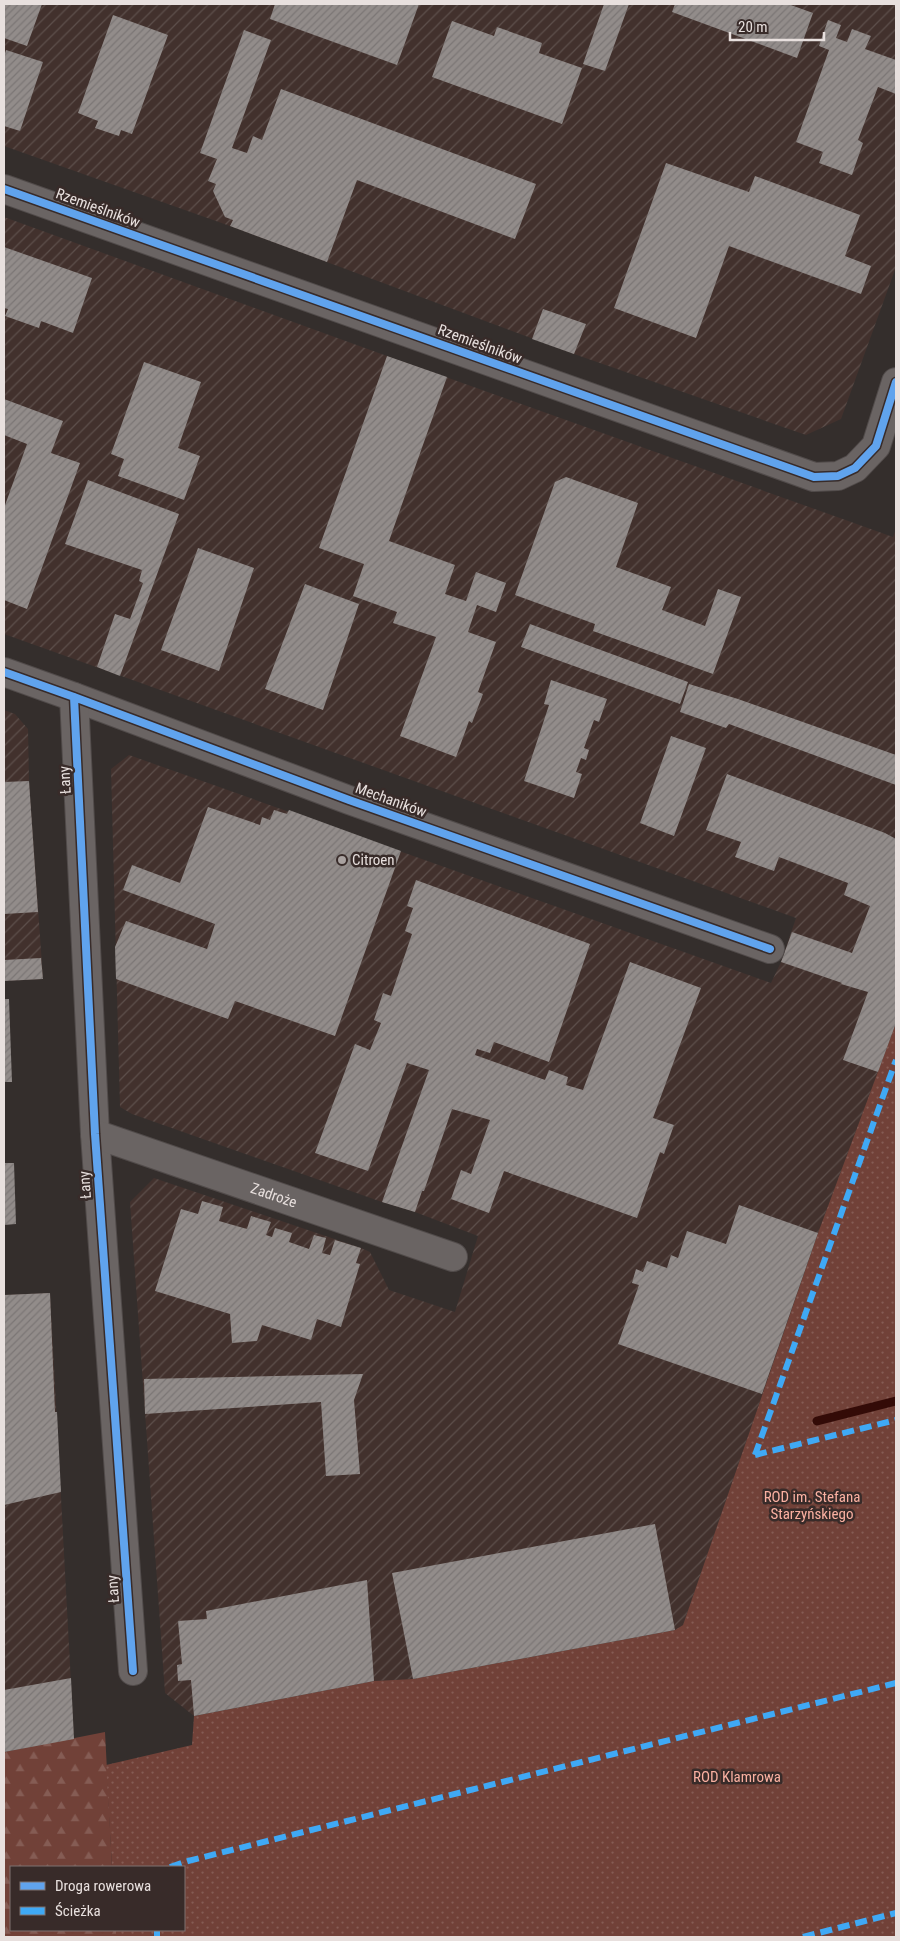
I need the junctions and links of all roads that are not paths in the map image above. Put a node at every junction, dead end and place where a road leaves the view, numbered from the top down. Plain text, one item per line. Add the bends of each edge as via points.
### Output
1 (4, 189) edge
2 (896, 382) edge
3 (4, 672) edge
4 (74, 697) junction
5 (770, 949) dead end
6 (95, 1134) junction
7 (453, 1257) dead end
8 (133, 1671) dead end

1 - 2 street, Rzemieślników via 814,477 838,476 855,468 876,446
3 - 4 street, Mechaników
4 - 5 street, Mechaników via 349,800
4 - 6 street, Łany
6 - 7 street, Zadroże
6 - 8 street, Łany

